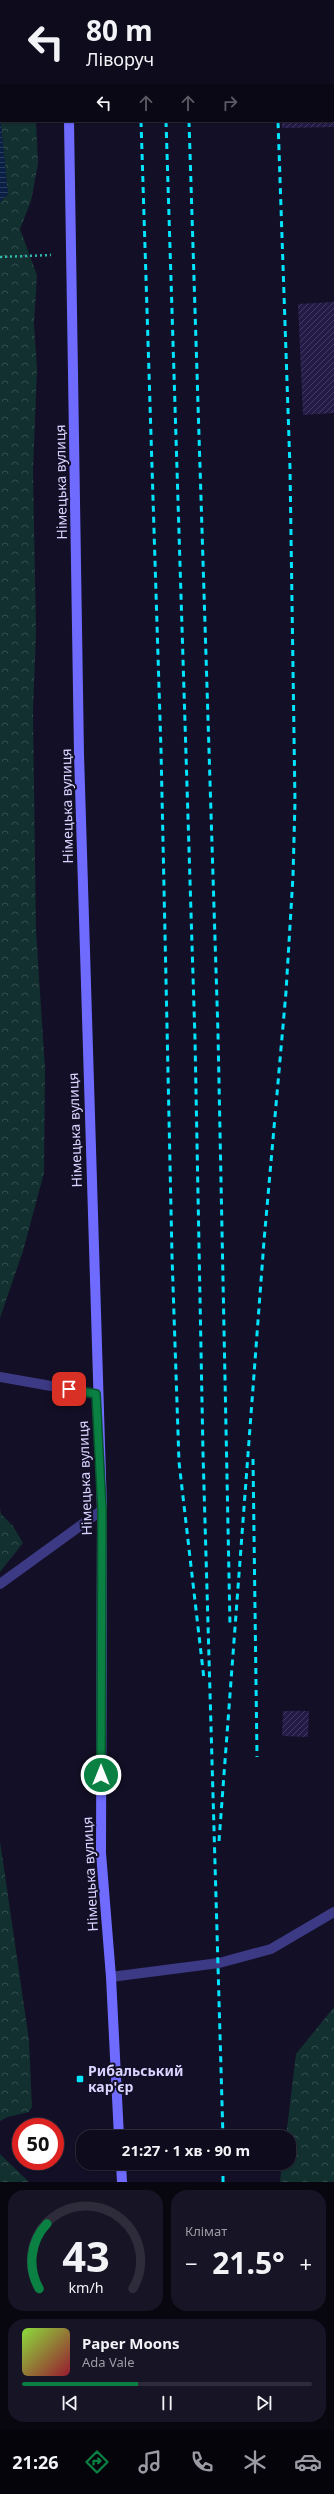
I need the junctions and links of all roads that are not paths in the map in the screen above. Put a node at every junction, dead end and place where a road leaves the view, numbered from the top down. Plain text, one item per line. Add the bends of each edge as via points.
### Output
1 (69, 122) edge
2 (0, 1377) edge
3 (96, 1394) junction
4 (102, 1510) junction
5 (0, 1584) edge
6 (334, 1912) edge
7 (111, 1976) junction
8 (119, 2130) edge
9 (121, 2170) edge
10 (122, 2182) edge

1 - 3 main road, Німецька вулиця via 79,754
2 - 3 street
3 - 4 main road, Німецька вулиця
4 - 5 street
4 - 7 main road, Німецька вулиця via 101,1853
6 - 7 street via 271,1949 219,1963
7 - 8 main road, Німецька вулиця
9 - 10 main road

